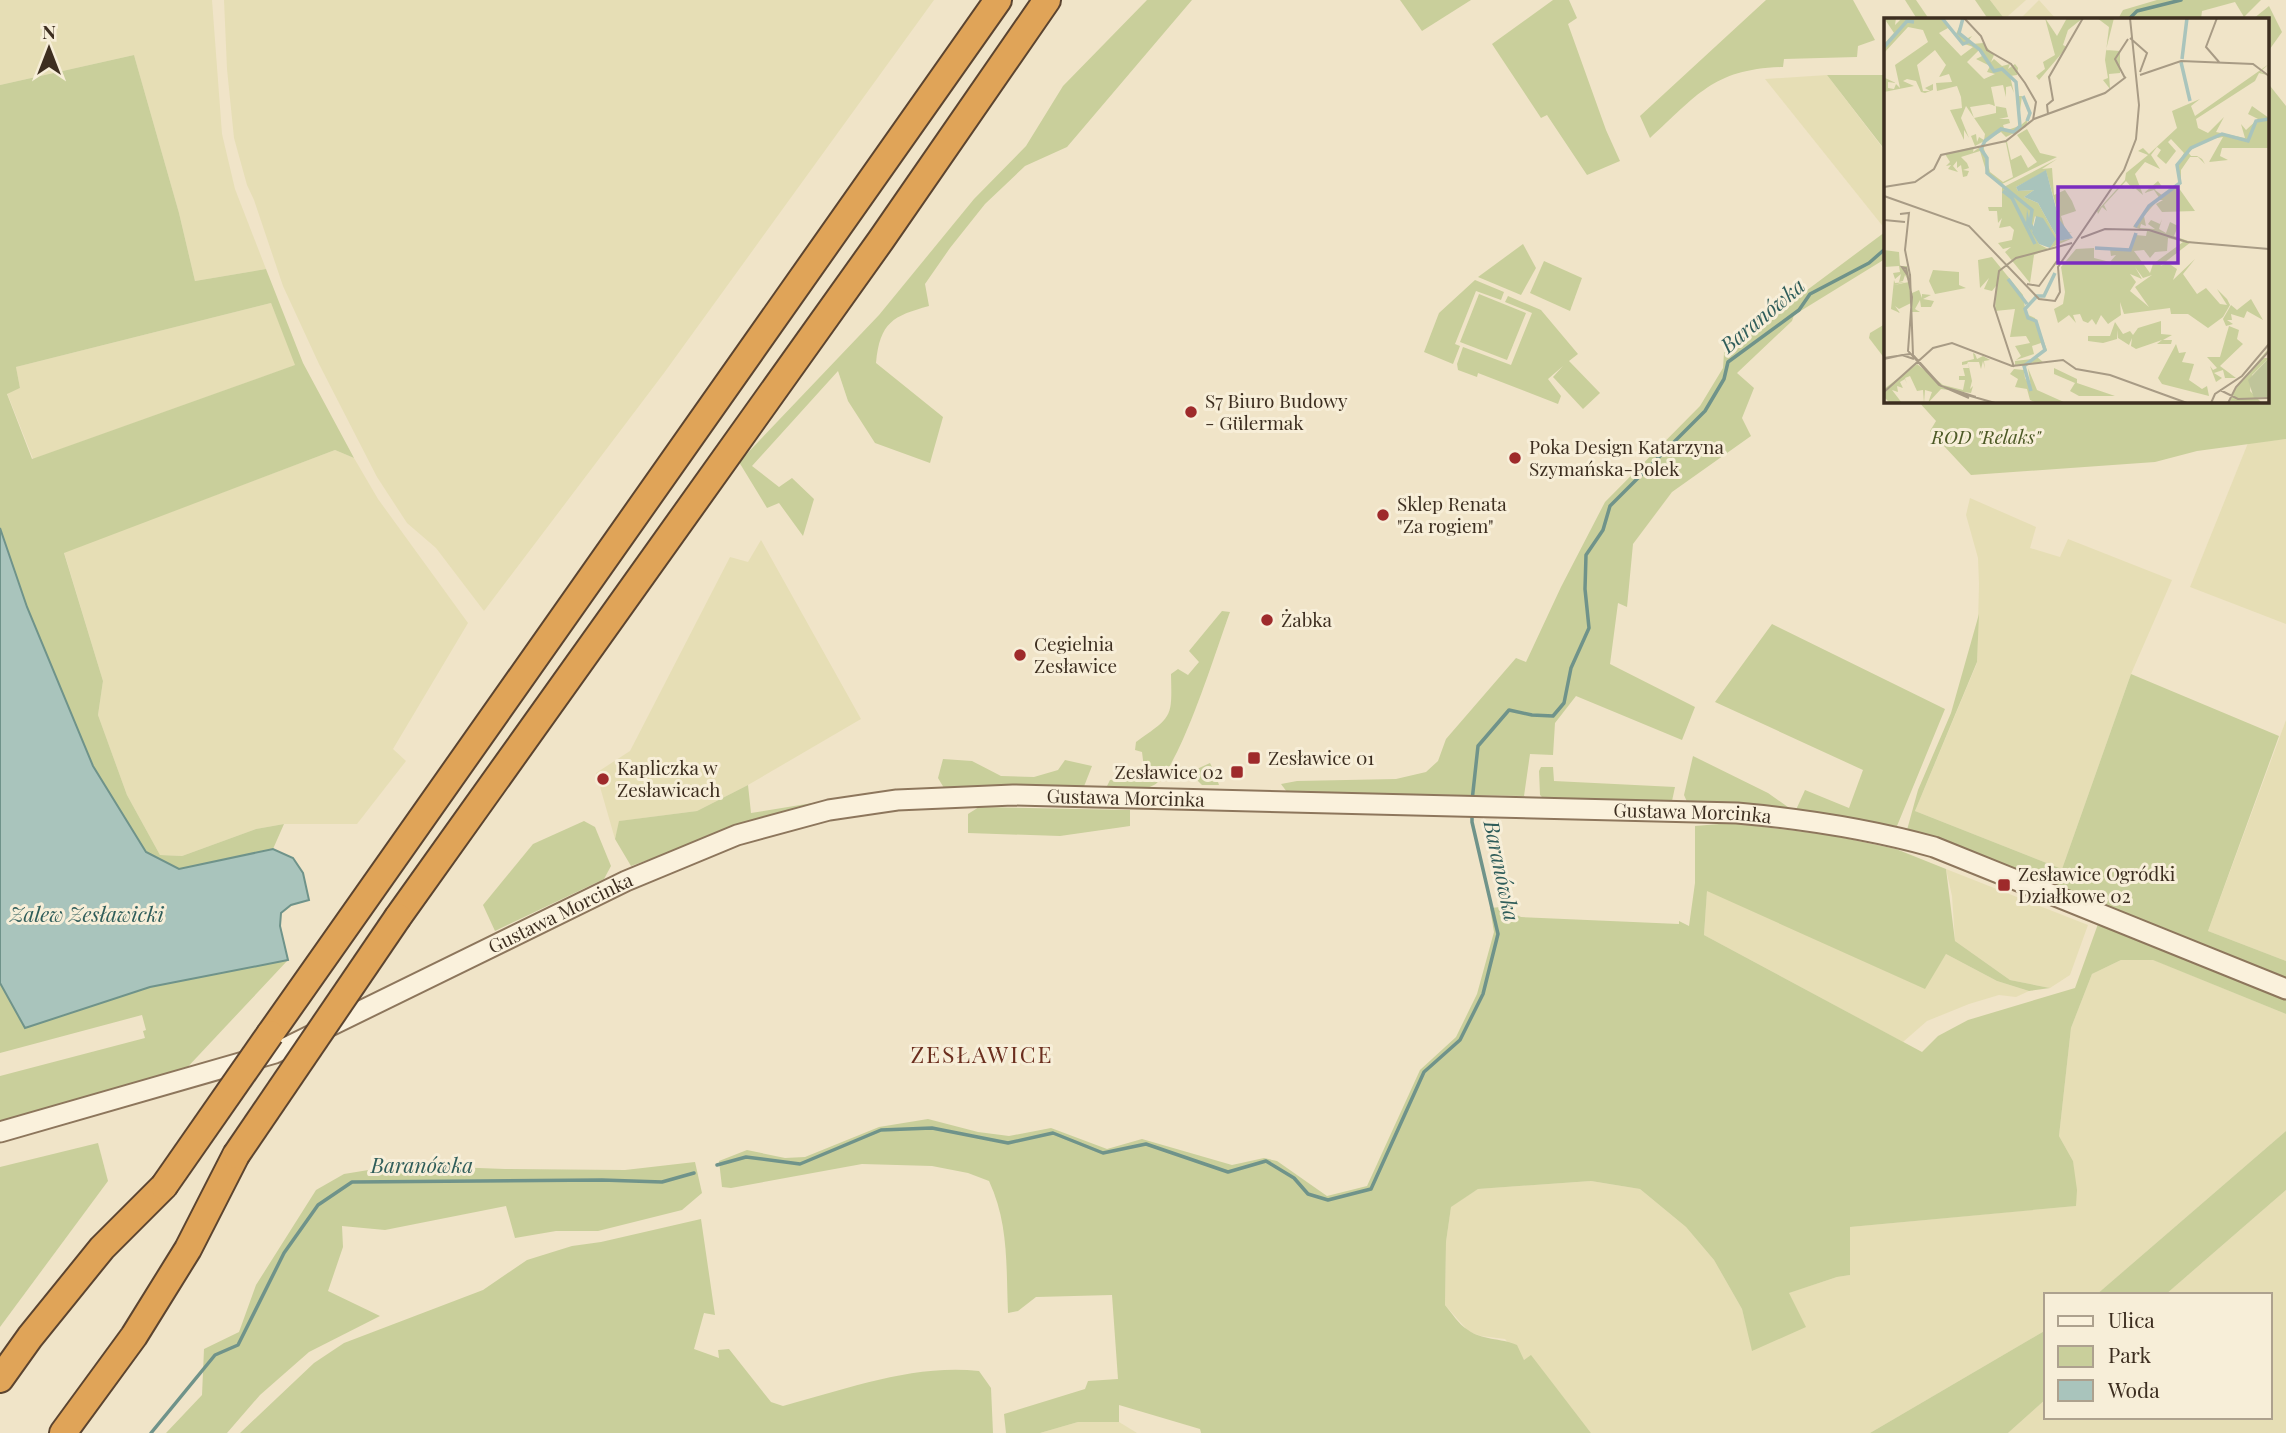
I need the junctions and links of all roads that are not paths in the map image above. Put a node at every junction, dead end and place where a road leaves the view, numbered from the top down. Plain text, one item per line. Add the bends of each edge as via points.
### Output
1 (998, 0) edge
2 (1047, 0) edge
3 (2286, 989) edge
4 (0, 1132) edge
5 (0, 1379) edge
6 (63, 1433) edge

1 - 5 highway, bridge via 164,1185 103,1248
2 - 6 highway, bridge via 398,916 236,1155 188,1249 134,1336
3 - 4 street, Gustawa Morcinka via 1934,847 1798,819 1737,813 1196,798 1013,795 897,800 829,810 737,835 626,881 275,1054

